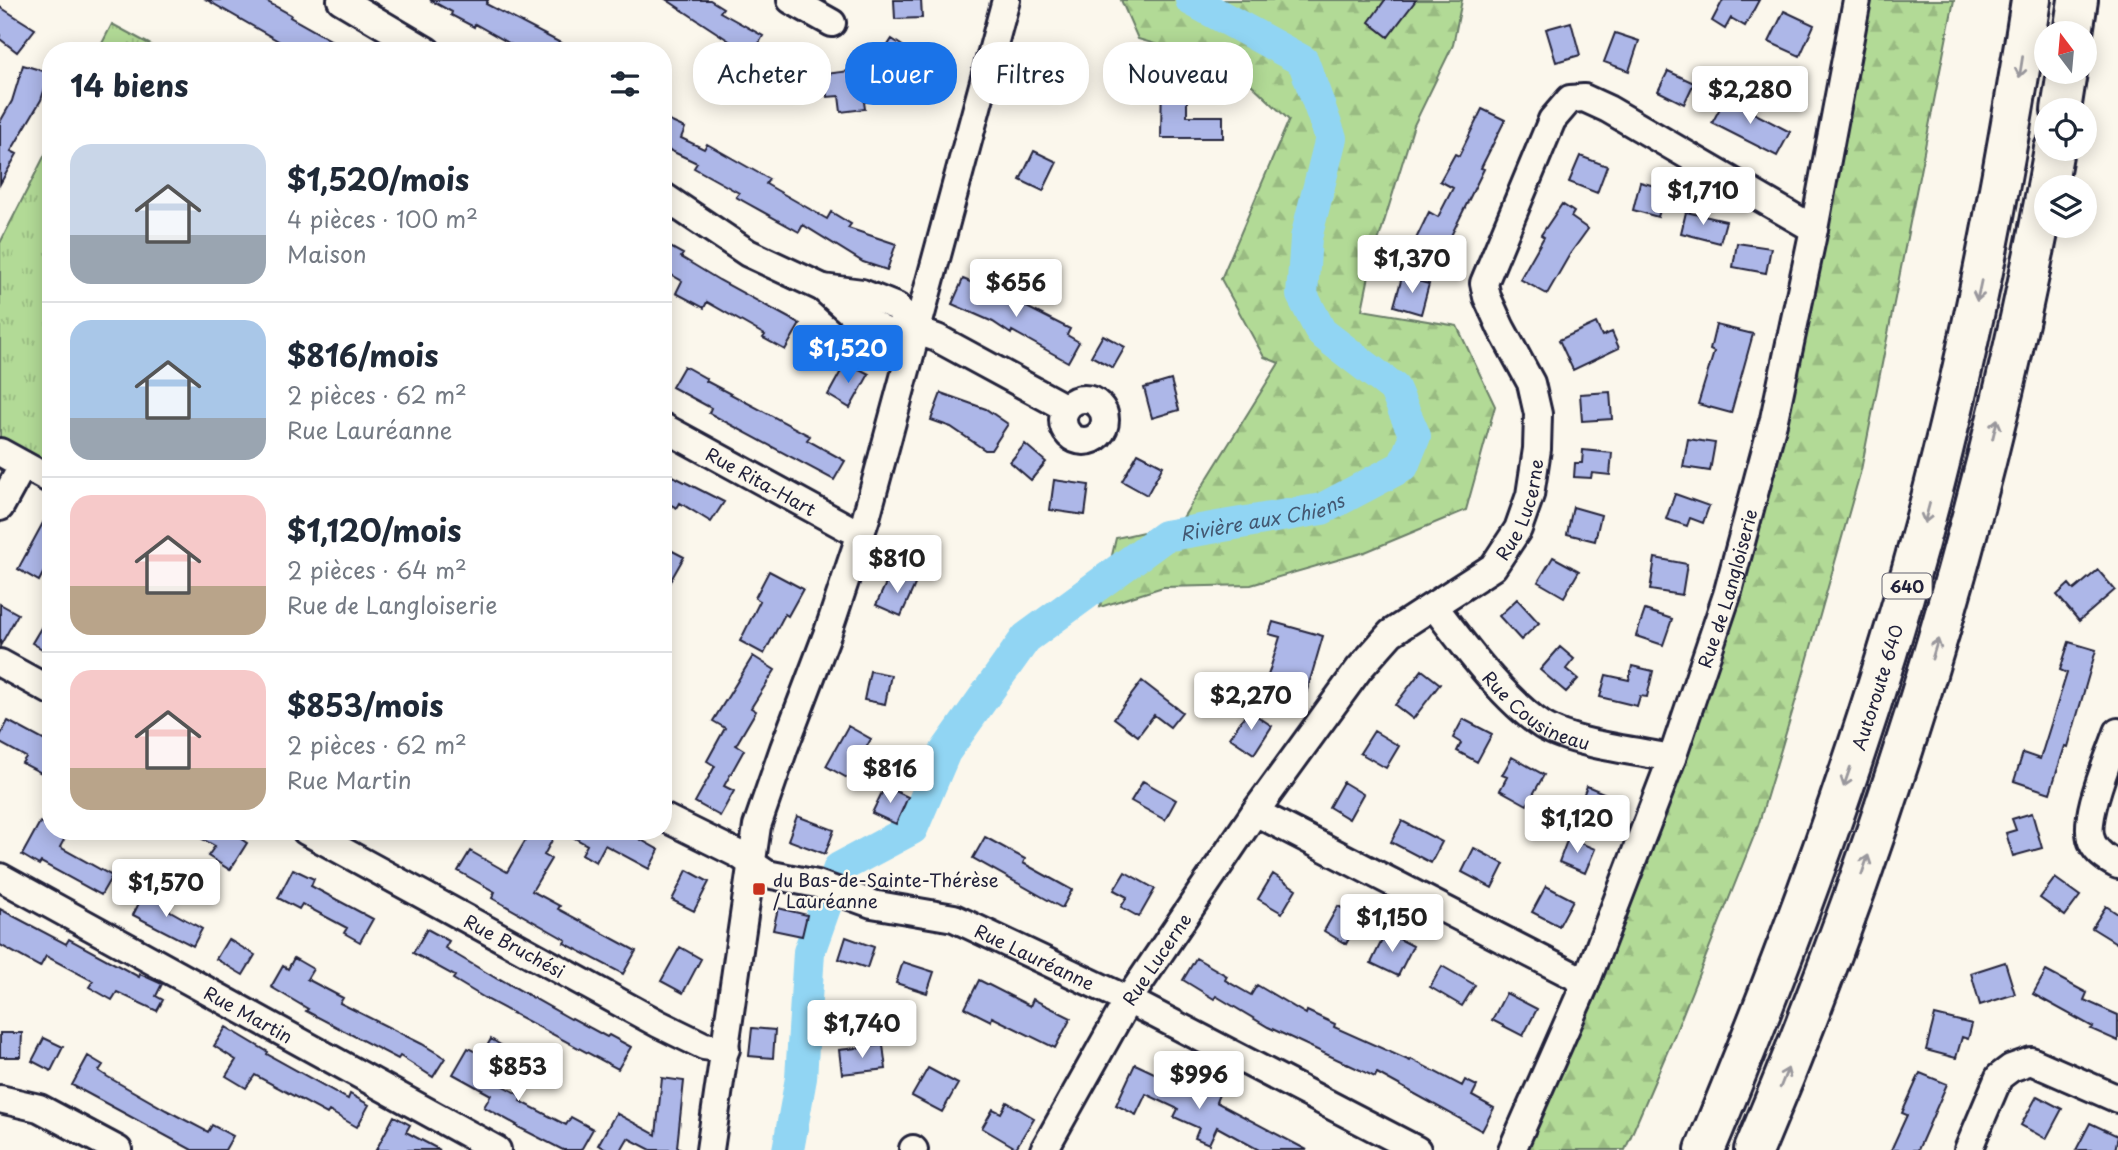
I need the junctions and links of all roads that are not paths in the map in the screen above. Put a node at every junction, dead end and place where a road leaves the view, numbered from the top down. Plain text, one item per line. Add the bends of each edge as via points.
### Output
1 (341, 0) edge
2 (791, 0) edge
3 (1006, 0) edge
4 (1857, 0) edge
5 (2031, 0) edge
6 (2078, 0) edge
7 (2075, 21) edge
8 (832, 23) dead end
9 (412, 42) edge
10 (672, 202) edge
11 (1814, 229) junction
12 (2036, 238) edge
13 (917, 331) junction
14 (1066, 408) dead end
15 (672, 432) edge
16 (11, 459) edge
17 (42, 475) edge
18 (0, 507) edge
19 (861, 533) junction
20 (1434, 606) junction
21 (0, 663) edge
22 (42, 686) edge
23 (2118, 732) edge
24 (1672, 758) junction
25 (1255, 812) junction
26 (672, 821) edge
27 (322, 840) edge
28 (751, 863) junction
29 (2118, 865) edge
30 (0, 877) edge
31 (1587, 982) junction
32 (1128, 1000) junction
33 (726, 1049) junction
34 (2118, 1098) edge
35 (0, 1100) edge
36 (118, 1150) edge
37 (497, 1150) edge
38 (710, 1150) edge
39 (1044, 1150) edge
40 (1417, 1150) edge
41 (1512, 1150) edge
42 (1704, 1150) edge
43 (1754, 1150) edge
44 (1968, 1150) edge

1 - 9 street
2 - 8 street
3 - 13 street
4 - 11 street, Rue de Langloiserie
5 -> 42 highway, Autoroute 640 / 640 via 1981,283 1915,558 1820,855
6 - 7 highway
10 - 13 street via 748,253 823,288 862,293 897,307
11 - 20 street, Rue Lucerne via 1608,109 1584,98 1570,99 1552,120 1484,284 1501,328 1531,383 1538,414 1530,495 1518,529 1493,567
11 - 24 street, Rue de Langloiserie via 1774,419 1731,581
43 -> 12 highway, 640 via 1861,877 1930,666 1987,460
13 - 14 street
13 - 19 street
15 - 19 street, Rue Rita-Hart
16 - 17 street
16 - 18 street
19 - 28 street via 762,809
20 - 24 street, Rue Cousineau via 1472,656 1543,725 1579,739
20 - 25 street, Rue Lucerne via 1391,633 1359,669
21 - 22 street
23 - 29 street via 2089,821 2091,842 2104,858
24 - 31 street, Rue de Langloiserie
25 - 31 street
25 - 32 street, Rue Lucerne
26 - 28 street, Rue Lauréanne
27 - 33 street, Rue Bruchési via 659,1024 704,1046
28 - 32 street, Rue Lauréanne via 767,874 817,884 872,904 954,918
28 - 33 street
30 - 37 street, Rue Martin
31 - 41 street, Rue de Langloiserie
32 - 39 street, Rue Lucerne
32 - 40 street, Rue Lauréanne
33 - 38 street
34 - 44 street via 2031,1061 1999,1077
35 - 36 street via 38,1108

